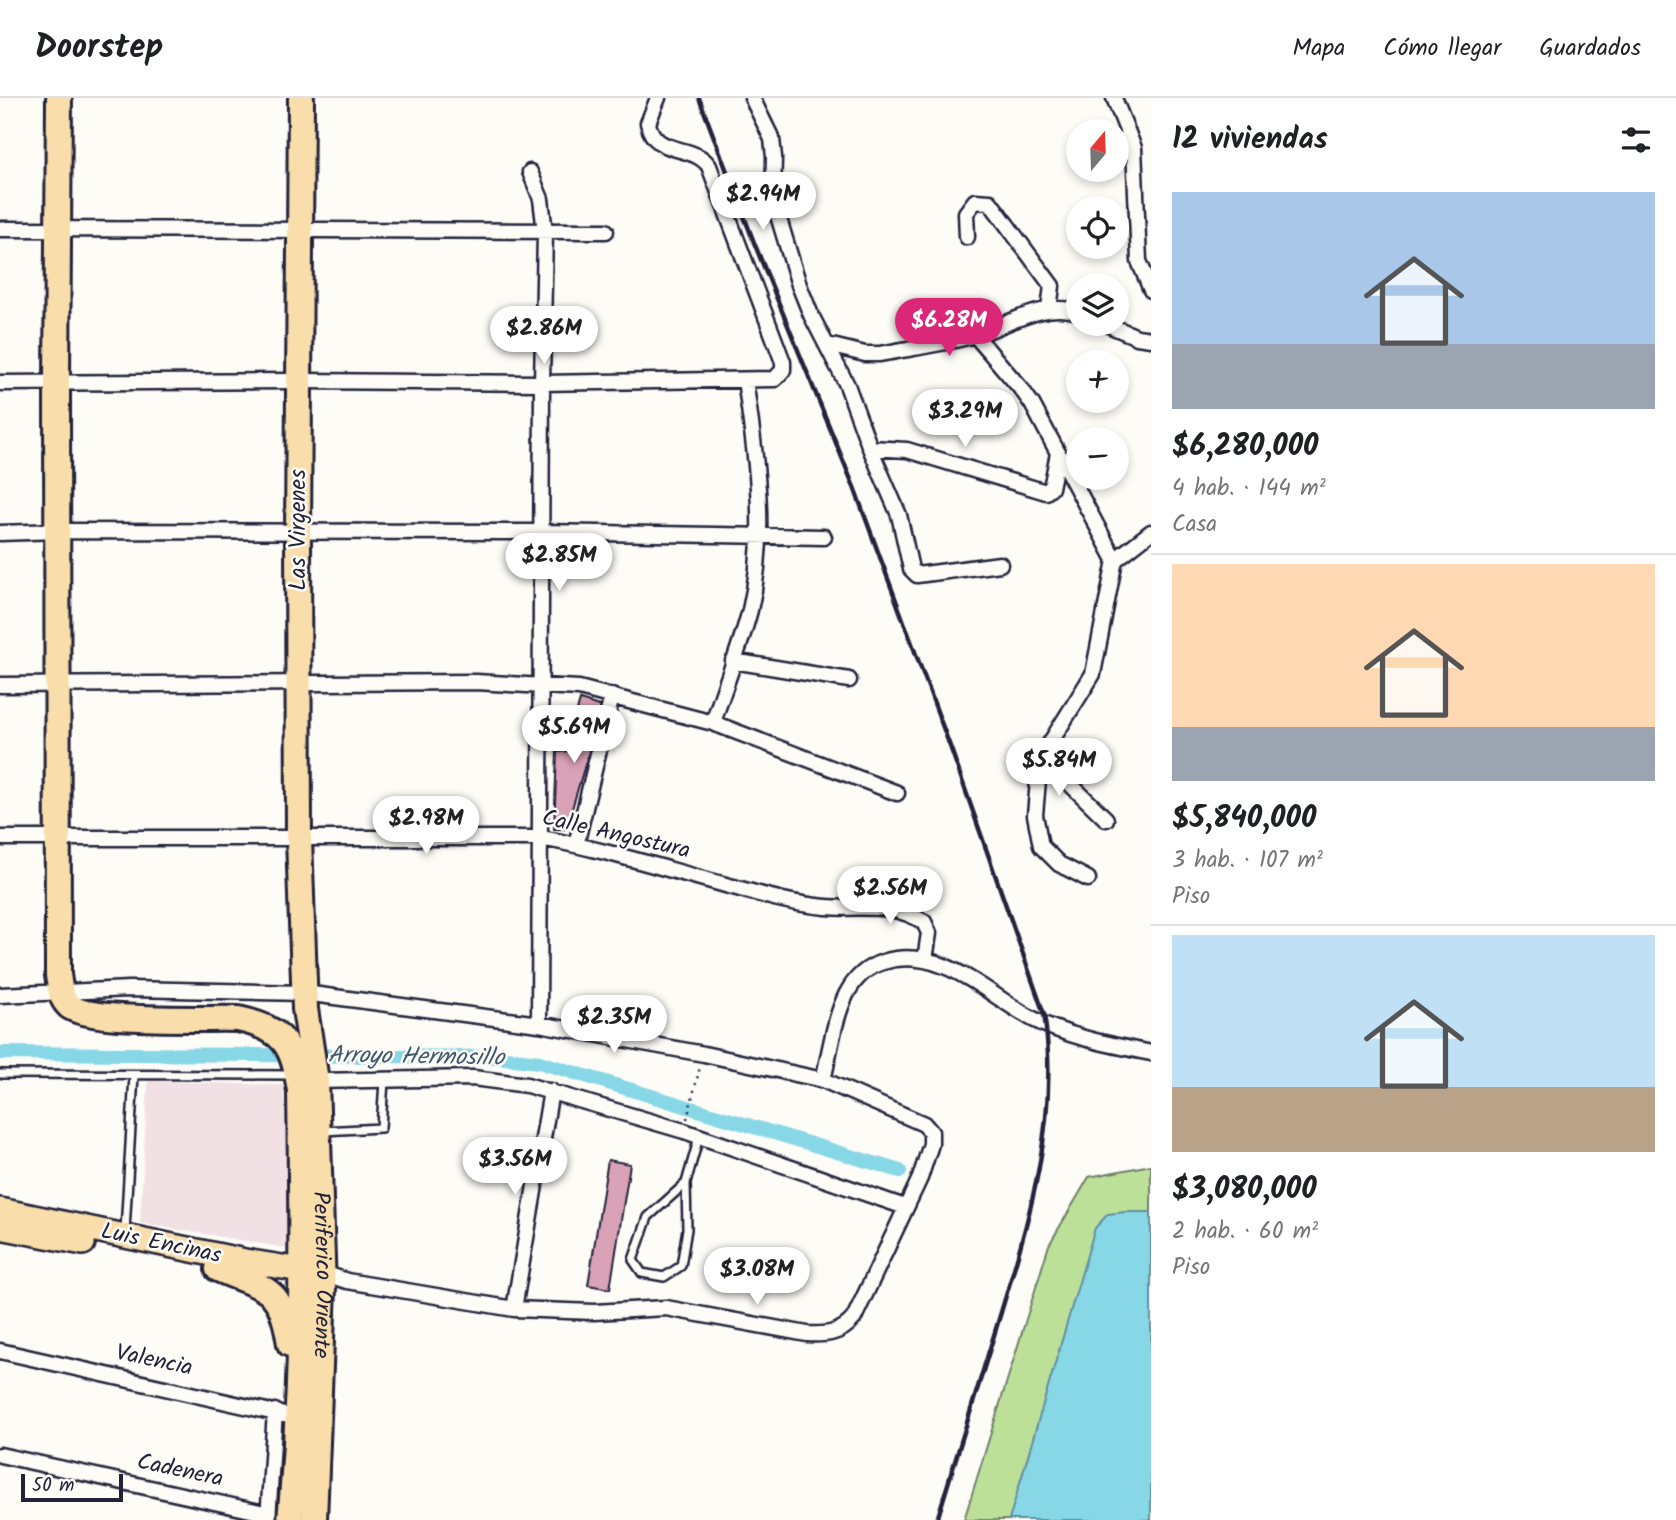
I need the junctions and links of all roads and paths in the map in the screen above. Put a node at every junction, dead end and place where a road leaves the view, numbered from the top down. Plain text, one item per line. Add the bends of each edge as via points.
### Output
1 (59, 98) edge
2 (301, 98) edge
3 (658, 98) edge
4 (752, 98) edge
5 (1114, 98) edge
6 (530, 172) dead end
7 (0, 229) edge
8 (59, 229) junction
9 (606, 231) dead end
10 (299, 232) junction
11 (545, 232) junction
12 (967, 237) dead end
13 (1151, 290) edge
14 (1049, 309) junction
15 (1066, 309) edge
16 (1129, 333) edge
17 (975, 335) junction
18 (1151, 340) edge
19 (828, 345) junction
20 (745, 380) junction
21 (299, 381) junction
22 (57, 382) junction
23 (0, 383) edge
24 (542, 383) junction
25 (870, 448) junction
26 (1058, 453) junction
27 (58, 531) junction
28 (1151, 531) edge
29 (542, 532) junction
30 (0, 533) edge
31 (298, 533) junction
32 (759, 535) junction
33 (824, 537) dead end
34 (1115, 560) junction
35 (1000, 564) dead end
36 (733, 661) junction
37 (849, 680) dead end
38 (300, 683) junction
39 (540, 684) junction
40 (0, 685) edge
41 (57, 685) junction
42 (612, 696) junction
43 (713, 723) junction
44 (1047, 748) junction
45 (897, 793) dead end
46 (1106, 819) dead end
47 (0, 838) edge
48 (57, 838) junction
49 (299, 838) junction
50 (541, 838) junction
51 (576, 845) junction
52 (1088, 879) dead end
53 (925, 960) junction
54 (61, 993) junction
55 (304, 993) junction
56 (0, 995) edge
57 (539, 1024) junction
58 (1151, 1053) edge
59 (304, 1059) junction
60 (0, 1074) edge
61 (135, 1075) junction
62 (697, 1079) dead end
63 (384, 1080) junction
64 (823, 1080) junction
65 (551, 1091) junction
66 (684, 1130) dead end
67 (318, 1131) junction
68 (699, 1137) junction
69 (686, 1183) junction
70 (905, 1207) junction
71 (0, 1210) edge
72 (0, 1227) edge
73 (125, 1236) junction
74 (218, 1269) junction
75 (313, 1279) junction
76 (514, 1309) junction
77 (0, 1351) edge
78 (290, 1410) junction
79 (0, 1455) edge
80 (276, 1518) edge
81 (313, 1520) edge

1 - 8 highway
2 - 10 highway, Las Virgenes
3 - 20 street via 649,115 649,130 663,146 701,158 709,166 783,362 775,379
4 - 19 street via 772,139 771,187 778,221 803,295
5 - 13 street via 1133,148 1139,261
6 - 11 street via 541,199
7 - 8 street
8 - 10 street
8 - 22 highway
9 - 11 street
10 - 11 street
10 - 21 highway, Las Virgenes
11 - 24 street
12 - 14 street via 965,213 975,201 990,202 1052,286
14 - 15 street
14 - 17 street
16 - 18 street
17 - 19 street via 880,354
17 - 26 street via 1022,390
19 - 25 street
20 - 24 street
20 - 32 street via 758,474
21 - 22 street
21 - 24 street
21 - 31 highway, Las Virgenes
22 - 23 street
22 - 27 highway
24 - 29 street
25 - 26 street via 907,450 1046,492 1051,488
25 - 35 street via 899,515 911,569 917,575
26 - 34 street
27 - 30 street
27 - 31 street
27 - 41 highway
28 - 34 street
29 - 31 street
29 - 32 street
29 - 39 street
31 - 38 highway, Las Virgenes
32 - 33 street
32 - 36 street via 750,611
34 - 44 street via 1093,674
36 - 37 street
36 - 43 street
38 - 39 street
38 - 41 street
38 - 49 highway, Las Virgenes
39 - 42 street
39 - 50 street
40 - 41 street
41 - 48 highway
42 - 43 street
42 - 51 street
43 - 45 street
44 - 46 street via 1064,778
44 - 52 street via 1039,769 1035,815 1041,846 1059,864
47 - 48 street, Calle Angostura
48 - 49 street, Calle Angostura
48 - 54 highway
49 - 50 street, Calle Angostura
49 - 55 highway, Las Virgenes
50 - 51 street, Calle Angostura
50 - 57 street
51 - 53 street, Calle Angostura via 783,901 897,909 924,922 929,933
53 - 58 street via 966,977 1045,1025
53 - 64 street via 889,960 861,973 842,1004
54 - 55 street via 129,989
54 - 56 street
54 - 59 highway via 69,1006 92,1016 253,1022 269,1028
55 - 57 street
55 - 59 highway, Las Virgenes
57 - 64 street
59 - 61 lane
59 - 63 street
59 - 67 highway, Periferico Oriente
59 - 75 highway, Periferico Oriente
60 - 61 lane
61 - 73 lane
62 - 66 path
63 - 65 street via 473,1078
63 - 67 lane via 381,1128
64 - 70 street via 924,1124 931,1132 920,1178
65 - 68 street
65 - 76 street
67 - 75 highway, Periferico Oriente
68 - 69 lane
68 - 70 street
69 - 69 lane via 648,1217 633,1261 642,1273 664,1277 681,1266 687,1229
70 - 76 street via 854,1318 847,1327 827,1335 666,1308 594,1312
71 - 73 main road, Luis Encinas
72 - 74 main road
73 - 75 main road, Luis Encinas
74 - 75 main road
74 - 78 highway via 266,1290 284,1311
75 - 76 street
75 - 78 highway, Periferico Oriente
75 - 81 highway, Periferico Oriente
77 - 78 street, Valencia
78 - 80 highway, Periferico Oriente
79 - 80 street, Cadenera

